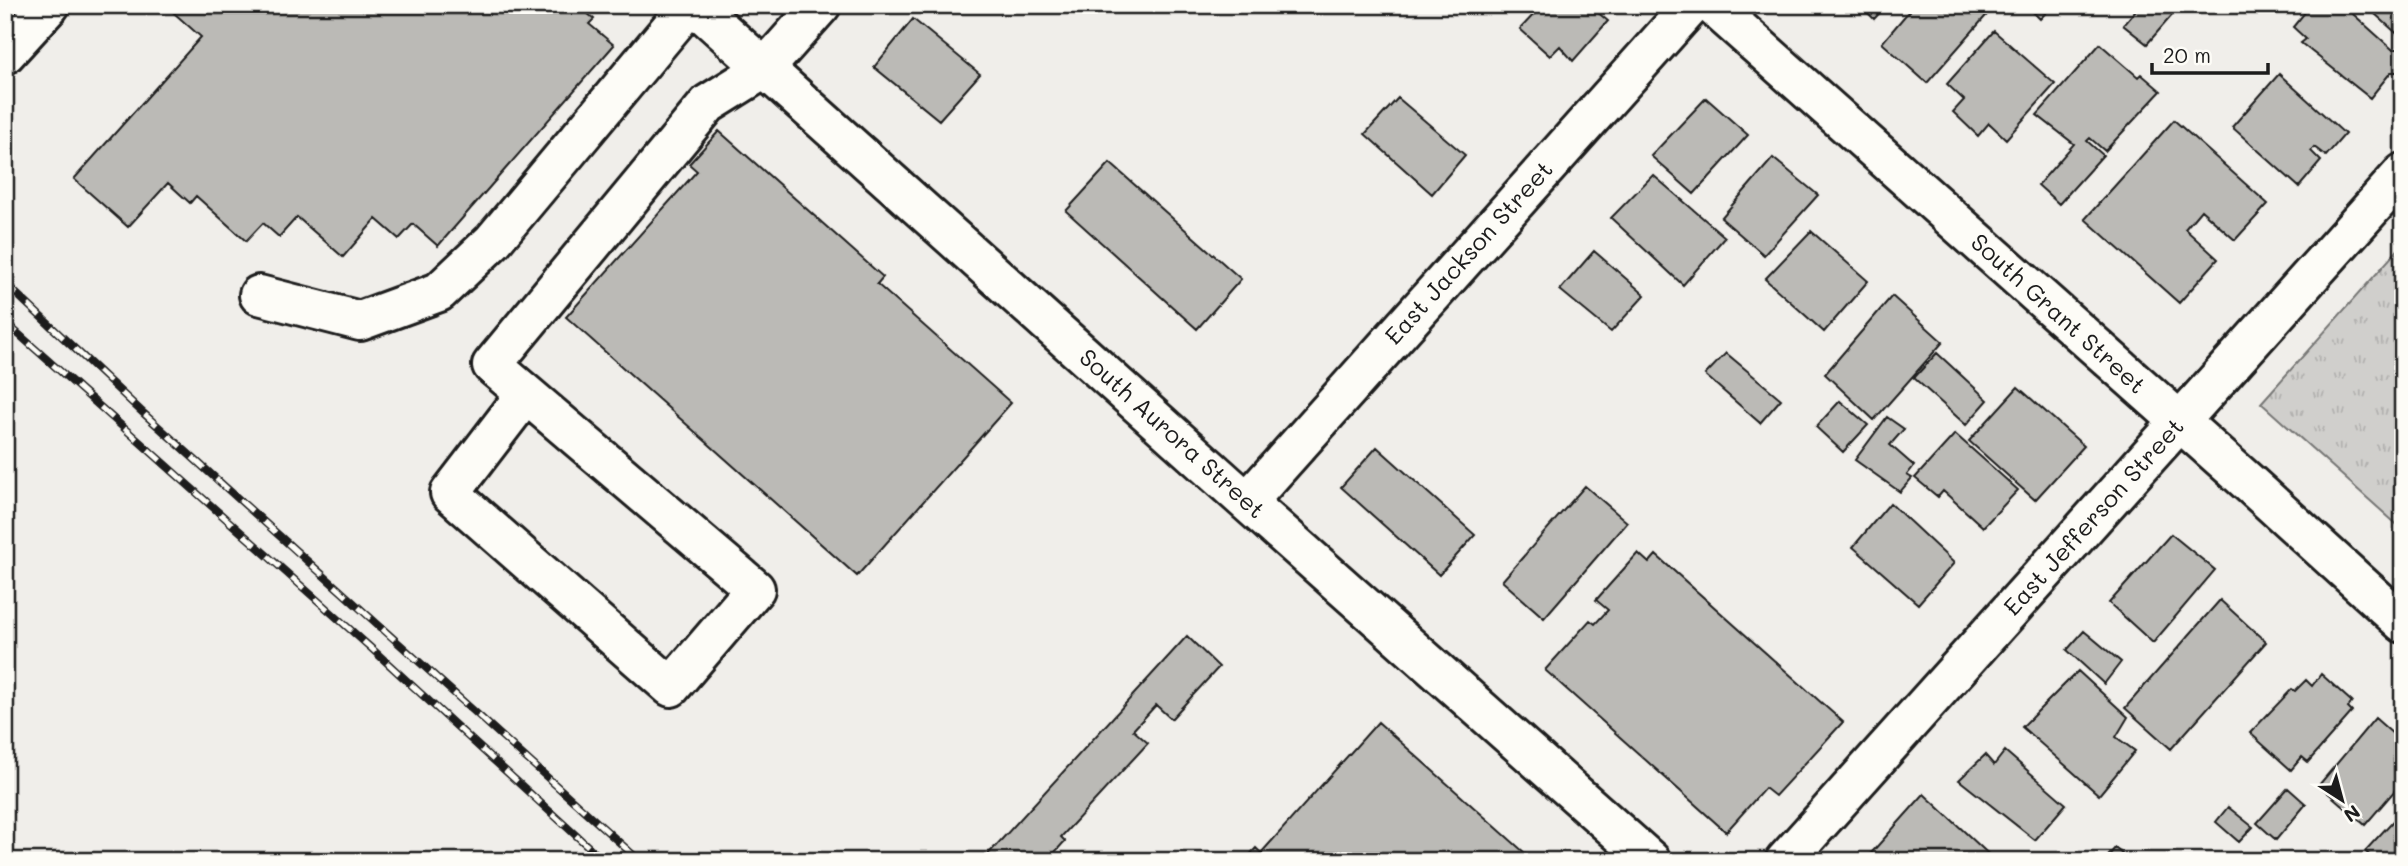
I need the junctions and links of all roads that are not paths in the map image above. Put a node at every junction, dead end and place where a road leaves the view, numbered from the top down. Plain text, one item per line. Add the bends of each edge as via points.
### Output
1 (50, 5) edge
2 (692, 5) edge
3 (821, 5) edge
4 (1692, 5) edge
5 (1712, 5) edge
6 (5, 54) edge
7 (764, 69) junction
8 (2403, 173) edge
9 (259, 295) dead end
10 (526, 394) junction
11 (2179, 422) junction
12 (1247, 502) junction
13 (2403, 624) edge
14 (1651, 861) edge
15 (1785, 861) edge

1 - 6 street
2 - 7 street, South Aurora Street
2 - 9 street via 493,241 439,292 360,321
3 - 7 street
4 - 12 street, East Jackson Street
5 - 11 street, South Grant Street
7 - 10 street via 708,104 492,365
7 - 12 street, South Aurora Street
8 - 11 street, East Jefferson Street
10 - 10 street via 755,589 671,687 450,493
11 - 13 street, South Grant Street
11 - 15 street, East Jefferson Street
12 - 14 street, South Aurora Street

